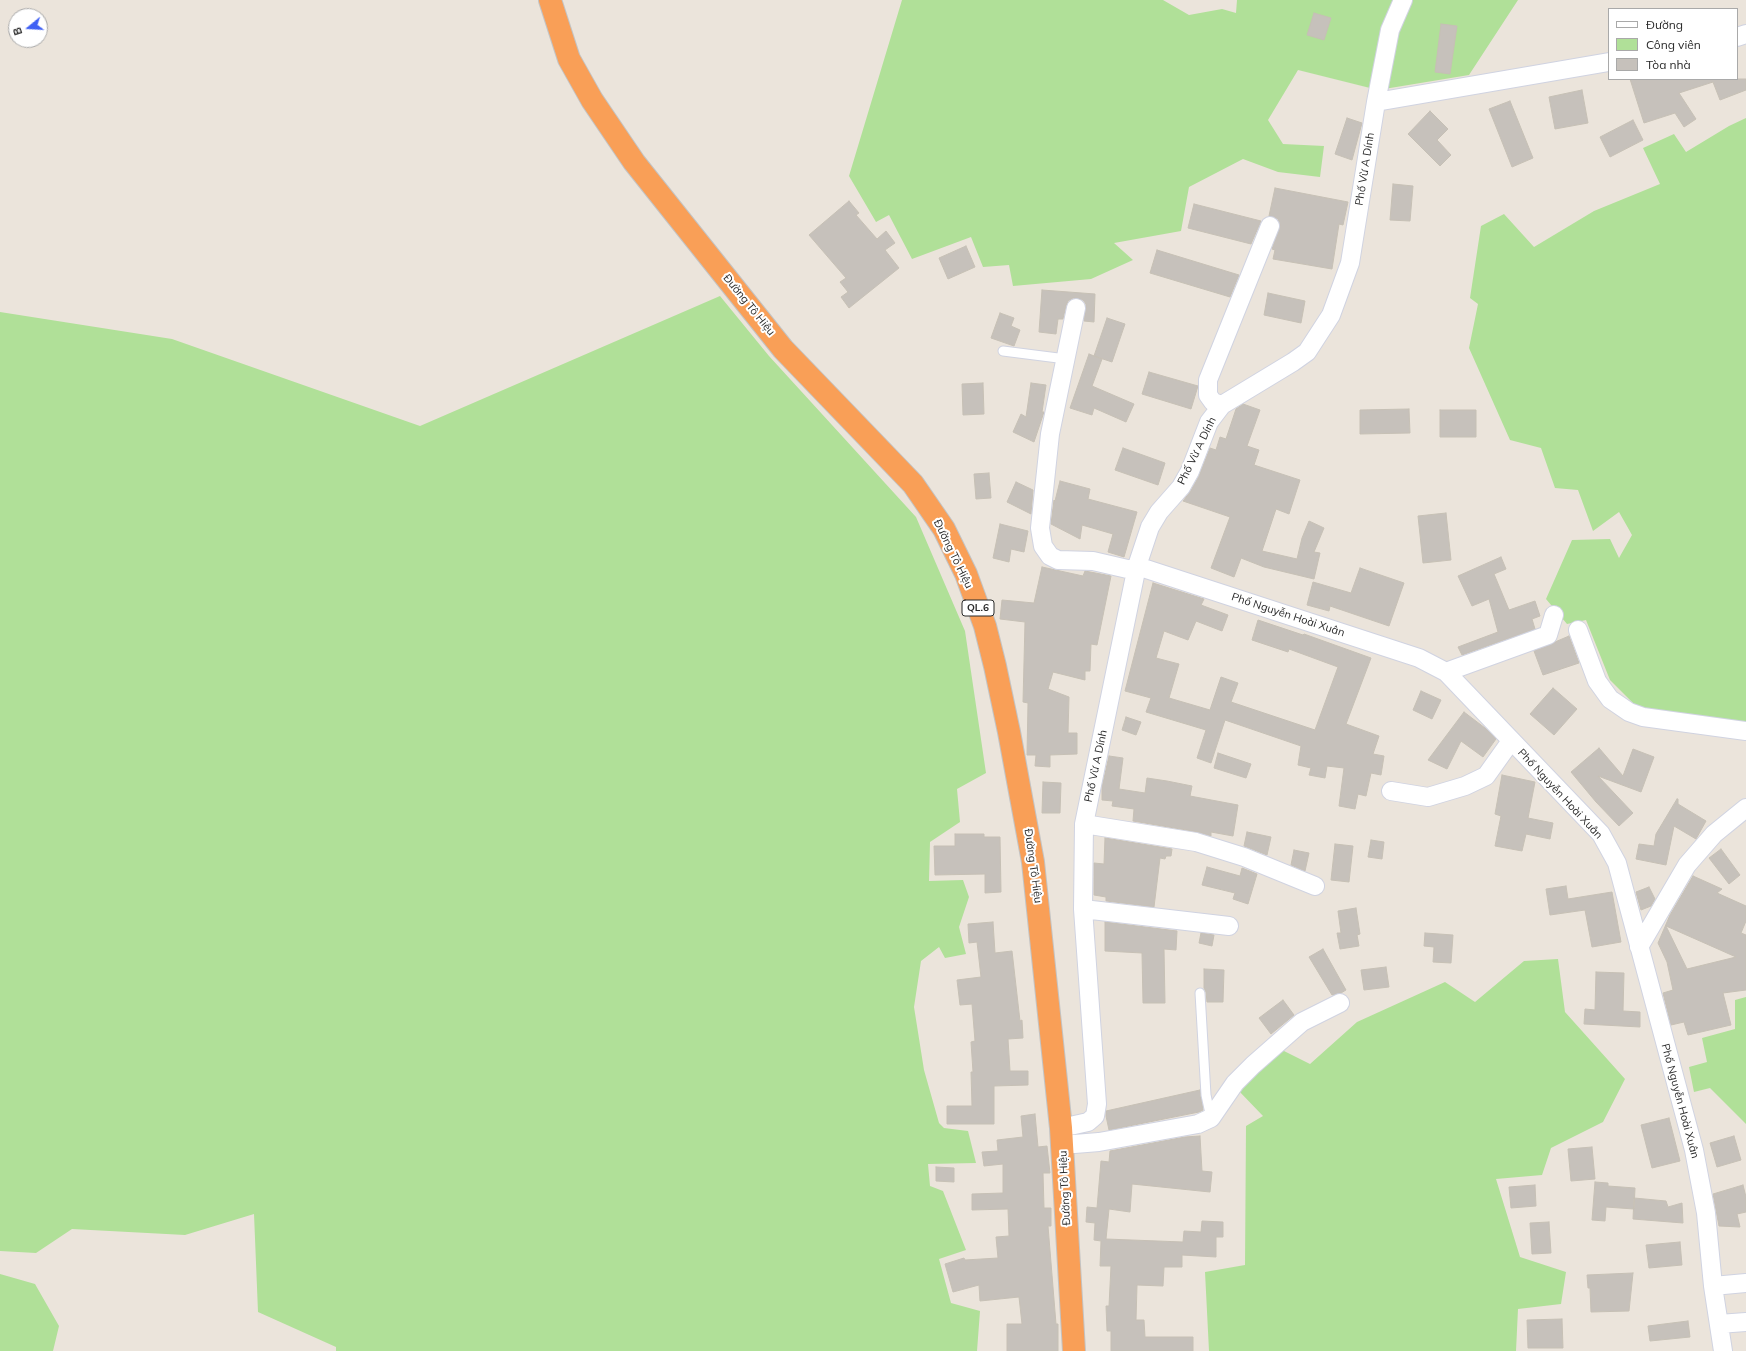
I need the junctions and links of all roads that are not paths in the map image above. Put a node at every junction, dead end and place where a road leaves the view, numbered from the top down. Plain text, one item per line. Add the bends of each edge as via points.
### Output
1 (550, 0) edge
2 (1403, 0) edge
3 (1608, 62) edge
4 (1376, 102) junction
5 (1270, 226) dead end
6 (1076, 308) dead end
7 (1003, 351) dead end
8 (1066, 359) junction
9 (1222, 405) junction
10 (1137, 569) junction
11 (1554, 615) dead end
12 (1578, 630) dead end
13 (1446, 672) junction
14 (1746, 731) edge
15 (1511, 741) junction
16 (1391, 792) dead end
17 (1746, 808) edge
18 (1084, 824) junction
19 (1315, 886) dead end
20 (1083, 908) junction
21 (1229, 926) dead end
22 (1639, 947) junction
23 (1200, 993) dead end
24 (1340, 1002) dead end
25 (1211, 1118) junction
26 (1062, 1136) junction
27 (1746, 1283) edge
28 (1713, 1286) junction
29 (1746, 1322) edge
30 (1719, 1324) junction
31 (1074, 1351) edge
32 (1723, 1351) edge

1 - 26 highway, Đường Tô Hiệu / QL.6 via 569,59 592,100 634,162 783,349 913,484 944,529 966,574 992,652 1024,809 1033,862
2 - 4 street, Phố Vừ A Dính via 1390,30
3 - 4 street
4 - 9 street, Phố Vừ A Dính via 1350,263 1331,315 1307,352
5 - 9 street via 1208,380 1208,395 1213,402
6 - 8 street, Phố Nguyễn Hoài Xuân
7 - 8 lane
8 - 10 street, Phố Nguyễn Hoài Xuân via 1050,434 1040,528 1043,546 1050,556 1058,560 1093,561
9 - 10 street, Phố Vừ A Dính via 1209,422 1182,487 1159,512 1150,527
10 - 13 street, Phố Nguyễn Hoài Xuân via 1419,658
10 - 18 street, Phố Vừ A Dính
11 - 13 street via 1548,635
12 - 14 street via 1597,681 1610,700 1629,712 1643,717
13 - 15 street, Phố Nguyễn Hoài Xuân
15 - 16 street via 1486,776 1465,786 1428,797
15 - 22 street, Phố Nguyễn Hoài Xuân via 1601,834 1616,863
17 - 22 street via 1714,834 1687,866
18 - 19 street via 1196,842 1244,857
18 - 20 street, Phố Vừ A Dính
20 - 21 street
20 - 26 street, Phố Vừ A Dính via 1097,1104 1095,1116
22 - 28 street, Phố Nguyễn Hoài Xuân via 1694,1150 1706,1213
23 - 25 lane via 1206,1095
24 - 25 street via 1302,1022 1253,1065 1235,1083
25 - 26 street via 1198,1124 1107,1141
26 - 31 highway, Đường Tô Hiệu / QL.6
27 - 28 street
28 - 30 street, Phố Nguyễn Hoài Xuân
29 - 30 street
30 - 32 street, Phố Nguyễn Hoài Xuân

